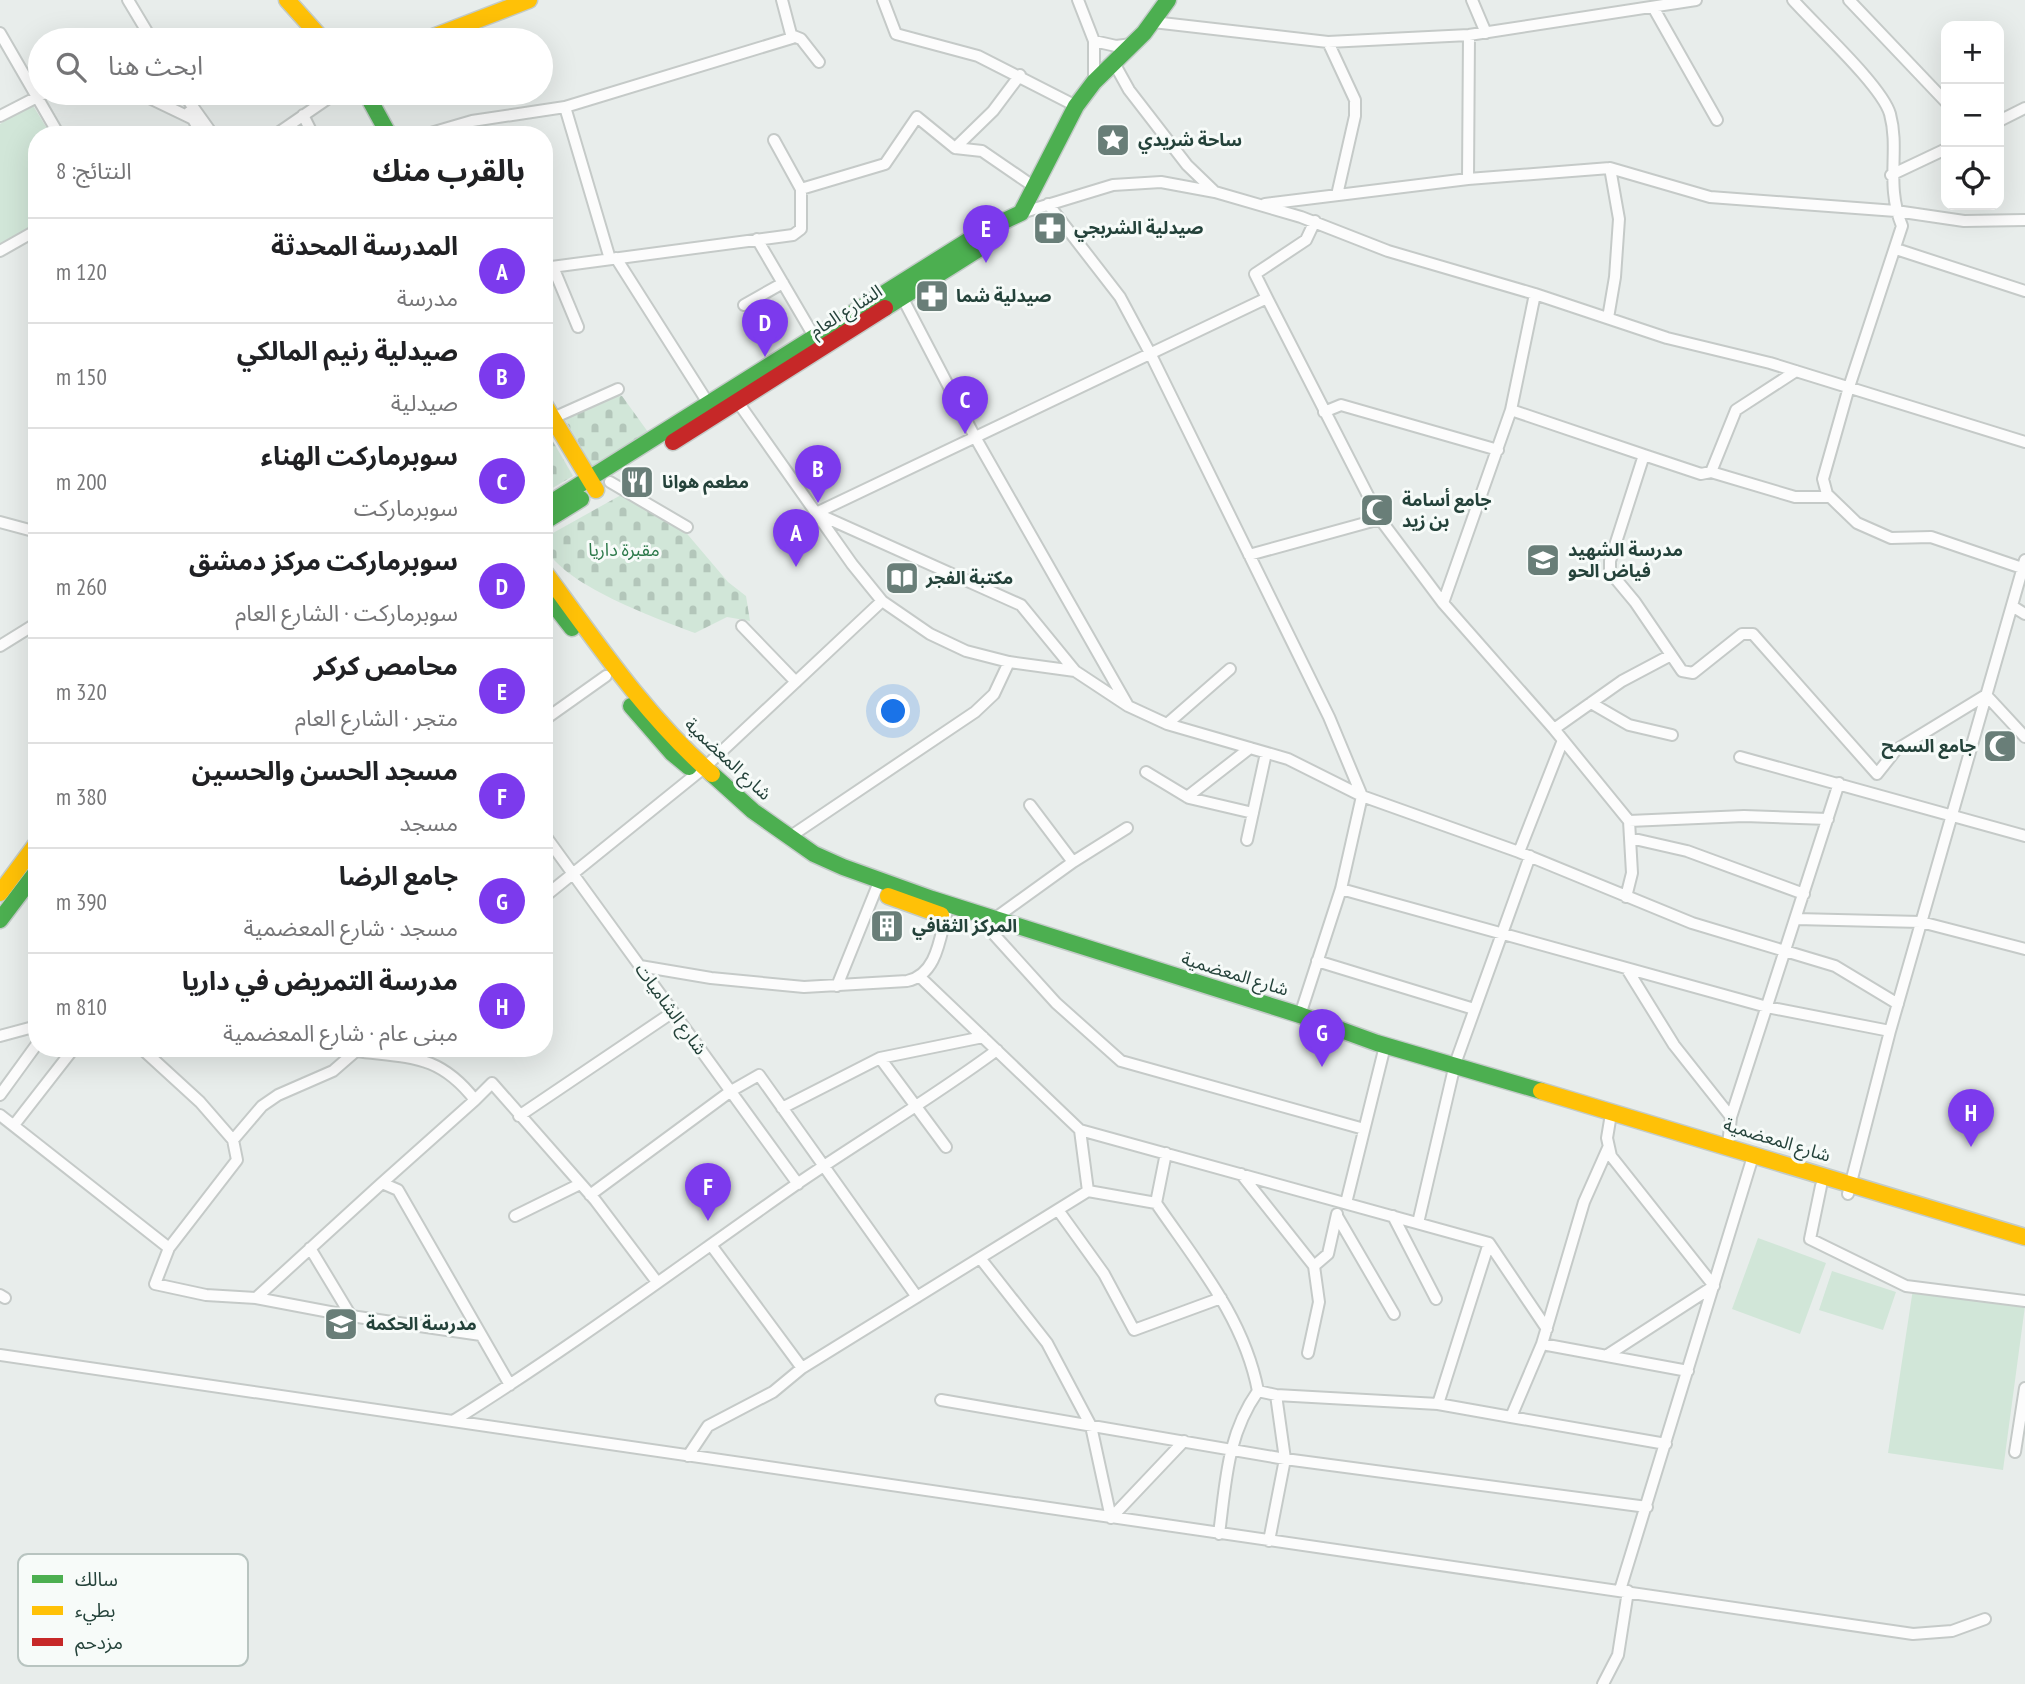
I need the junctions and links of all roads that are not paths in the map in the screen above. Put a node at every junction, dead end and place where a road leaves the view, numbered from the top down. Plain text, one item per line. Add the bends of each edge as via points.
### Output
1 (128, 0) edge
2 (287, 0) edge
3 (529, 0) edge
4 (782, 0) edge
5 (883, 0) edge
6 (1078, 0) edge
7 (1168, 0) edge
8 (1472, 0) edge
9 (1607, 0) edge
10 (1696, 0) edge
11 (1793, 0) edge
12 (1849, 0) edge
13 (1653, 6) junction
14 (1612, 13) junction
15 (1153, 22) junction
16 (145, 28) edge
17 (312, 28) edge
18 (450, 28) edge
19 (0, 33) edge
20 (1486, 33) junction
21 (791, 34) junction
22 (1469, 35) junction
23 (1094, 41) junction
24 (1328, 42) junction
25 (1135, 44) junction
26 (819, 62) dead end
27 (1114, 63) junction
28 (1020, 75) junction
29 (28, 76) edge
30 (1094, 82) junction
31 (1941, 97) edge
32 (28, 101) edge
33 (45, 105) edge
34 (164, 105) edge
35 (187, 105) edge
36 (192, 105) edge
37 (318, 105) edge
38 (373, 105) edge
39 (1076, 106) junction
40 (565, 107) junction
41 (2025, 108) edge
42 (0, 116) edge
43 (303, 116) junction
44 (191, 118) junction
45 (2004, 118) edge
46 (1717, 120) dead end
47 (55, 126) edge
48 (196, 126) edge
49 (207, 126) edge
50 (288, 126) edge
51 (308, 126) edge
52 (384, 126) edge
53 (455, 126) edge
54 (774, 140) dead end
55 (955, 148) junction
56 (1941, 151) edge
57 (1610, 168) junction
58 (1891, 175) junction
59 (1468, 179) junction
60 (1033, 186) junction
61 (801, 189) junction
62 (1216, 192) junction
63 (1337, 195) junction
64 (1048, 204) junction
65 (1261, 205) junction
66 (1896, 211) junction
67 (1021, 213) junction
68 (2025, 220) edge
69 (1315, 221) junction
70 (28, 235) edge
71 (757, 239) junction
72 (1896, 249) junction
73 (0, 251) edge
74 (613, 259) junction
75 (553, 266) edge
76 (553, 275) edge
77 (783, 283) junction
78 (2025, 291) edge
79 (900, 292) junction
80 (1535, 293) junction
81 (1267, 298) junction
82 (744, 305) dead end
83 (1608, 318) junction
84 (578, 327) dead end
85 (815, 338) junction
86 (1150, 353) junction
87 (1796, 371) junction
88 (1849, 387) junction
89 (618, 388) dead end
90 (734, 397) junction
91 (553, 409) edge
92 (713, 410) junction
93 (1511, 410) junction
94 (1324, 412) junction
95 (553, 418) edge
96 (975, 436) junction
97 (2025, 442) edge
98 (1498, 450) junction
99 (1644, 455) junction
100 (1711, 472) junction
101 (599, 484) junction
102 (1830, 497) junction
103 (553, 503) edge
104 (816, 513) junction
105 (553, 516) edge
106 (1380, 520) junction
107 (0, 522) edge
108 (687, 527) dead end
109 (28, 529) edge
110 (1248, 555) junction
111 (2024, 566) edge
112 (553, 583) edge
113 (882, 601) junction
114 (1443, 603) junction
115 (553, 604) edge
116 (2012, 606) junction
117 (2025, 614) edge
118 (742, 626) dead end
119 (28, 629) edge
120 (0, 646) edge
121 (1671, 655) junction
122 (1009, 662) junction
123 (1230, 669) dead end
124 (1075, 671) junction
125 (606, 676) junction
126 (796, 682) junction
127 (1986, 695) junction
128 (1591, 703) junction
129 (1128, 706) junction
130 (553, 714) edge
131 (1167, 724) junction
132 (1554, 729) junction
133 (1672, 735) dead end
134 (2025, 737) edge
135 (1563, 740) junction
136 (1250, 748) junction
137 (1266, 753) junction
138 (1741, 757) dead end
139 (701, 770) junction
140 (1146, 772) dead end
141 (1839, 783) junction
142 (1362, 796) junction
143 (1187, 797) junction
144 (1030, 805) dead end
145 (1253, 813) junction
146 (1952, 814) junction
147 (1828, 819) junction
148 (1629, 821) junction
149 (1127, 828) dead end
150 (790, 836) junction
151 (2025, 836) edge
152 (1630, 838) junction
153 (1247, 841) dead end
154 (553, 848) edge
155 (28, 853) edge
156 (1524, 854) junction
157 (1073, 862) junction
158 (572, 874) junction
159 (2, 883) edge
160 (28, 883) edge
161 (877, 886) junction
162 (1341, 889) junction
163 (553, 890) edge
164 (1804, 894) junction
165 (1626, 897) junction
166 (947, 910) junction
167 (1796, 919) junction
168 (0, 920) edge
169 (1922, 922) junction
170 (991, 924) junction
171 (1502, 933) junction
172 (2025, 949) edge
173 (1785, 953) junction
174 (1317, 961) junction
175 (640, 966) junction
176 (1626, 969) junction
177 (920, 976) junction
178 (837, 986) junction
179 (1898, 1004) junction
180 (1767, 1007) junction
181 (1474, 1009) junction
182 (673, 1012) junction
183 (1298, 1020) junction
184 (28, 1028) edge
185 (1891, 1031) junction
186 (0, 1036) edge
187 (983, 1037) junction
188 (1384, 1050) junction
189 (997, 1051) junction
190 (28, 1056) edge
191 (67, 1057) edge
192 (151, 1057) edge
193 (349, 1057) edge
194 (397, 1057) edge
195 (880, 1058) junction
196 (1454, 1068) junction
197 (731, 1091) junction
198 (0, 1095) edge
199 (475, 1100) junction
200 (782, 1108) junction
201 (917, 1108) junction
202 (0, 1115) edge
203 (519, 1116) junction
204 (1731, 1117) junction
205 (1610, 1120) junction
206 (14, 1125) junction
207 (1364, 1129) junction
208 (1080, 1130) junction
209 (233, 1140) junction
210 (1728, 1145) junction
211 (946, 1147) dead end
212 (1608, 1147) junction
213 (1166, 1153) junction
214 (1753, 1159) junction
215 (823, 1168) junction
216 (1241, 1174) junction
217 (382, 1183) junction
218 (580, 1184) junction
219 (798, 1184) junction
220 (1821, 1186) junction
221 (1850, 1188) junction
222 (1088, 1191) junction
223 (590, 1195) junction
224 (1343, 1202) junction
225 (1156, 1203) junction
226 (1058, 1210) junction
227 (515, 1216) dead end
228 (1336, 1216) junction
229 (1393, 1216) junction
230 (1950, 1219) junction
231 (1418, 1223) junction
232 (2025, 1237) edge
233 (1489, 1242) junction
234 (711, 1245) junction
235 (169, 1248) junction
236 (310, 1248) junction
237 (2025, 1248) edge
238 (980, 1258) junction
239 (1314, 1266) junction
240 (657, 1282) junction
241 (1714, 1286) junction
242 (917, 1297) junction
243 (256, 1298) junction
244 (1221, 1298) junction
245 (1436, 1299) dead end
246 (2025, 1301) edge
247 (1394, 1314) dead end
248 (351, 1316) junction
249 (1547, 1329) junction
250 (481, 1335) junction
251 (1542, 1344) junction
252 (1308, 1353) dead end
253 (1609, 1354) junction
254 (0, 1355) edge
255 (802, 1368) junction
256 (1688, 1371) junction
257 (510, 1385) junction
258 (2025, 1388) edge
259 (1258, 1391) junction
260 (1276, 1395) junction
261 (941, 1399) dead end
262 (1438, 1404) junction
263 (1511, 1418) junction
264 (453, 1421) junction
265 (1091, 1426) junction
266 (1184, 1441) junction
267 (1666, 1444) junction
268 (1230, 1449) junction
269 (2015, 1452) dead end
270 (688, 1456) junction
271 (1285, 1459) junction
272 (1647, 1507) junction
273 (1111, 1518) junction
274 (1219, 1534) junction
275 (1269, 1541) junction
276 (1624, 1591) junction
277 (1985, 1619) dead end
278 (1603, 1684) edge

1 - 16 street
2 - 17 main road
3 - 18 main road
4 - 21 street
5 - 28 street via 896,34 978,56
6 - 23 street
7 - 15 main road
8 - 20 street
9 - 14 street
10 - 13 street
11 - 58 street via 1885,100 1893,129
12 - 31 street
13 - 14 street
13 - 46 street
14 - 20 street
15 - 24 street
15 - 25 main road
19 - 29 street
20 - 22 street
21 - 26 street via 801,39
21 - 40 street via 792,38
22 - 24 street
22 - 59 street
23 - 25 street
23 - 30 street
24 - 63 street via 1355,100
25 - 27 main road
27 - 30 main road
27 - 62 street via 1129,90 1187,165
28 - 39 street
28 - 55 street via 993,111
30 - 39 main road
32 - 42 street
33 - 47 street
34 - 44 street
35 - 44 street
36 - 49 street
37 - 43 street
38 - 52 main road
39 - 60 main road
40 - 53 street
40 - 74 street
41 - 45 street
43 - 50 street
43 - 51 street
44 - 48 street
54 - 61 street
55 - 60 street via 982,151
55 - 61 street via 917,117 884,164
56 - 58 street
57 - 59 street
57 - 66 street via 1710,197
57 - 83 street via 1619,219
58 - 66 street
59 - 63 street
60 - 67 main road
61 - 71 street via 801,229 793,235
62 - 64 street via 1161,182 1113,185
62 - 65 street
63 - 65 street
64 - 67 street
64 - 86 street via 1120,296
65 - 69 street
66 - 68 street via 1964,221
66 - 72 street via 1902,226
67 - 79 main road, الشارع العام via 992,240
69 - 80 street via 1388,251
69 - 81 street via 1306,240 1255,274
70 - 73 street
71 - 74 street
71 - 77 street
72 - 78 street
72 - 88 street
74 - 75 street
74 - 92 street
76 - 84 street
77 - 82 street
77 - 85 street
79 - 85 main road
79 - 90 main road, الشارع العام
79 - 96 street
80 - 83 street
80 - 93 street
81 - 86 street
81 - 94 street
83 - 87 street
85 - 90 main road
86 - 96 street
86 - 110 street
87 - 88 street
87 - 100 street via 1736,410
88 - 97 street
88 - 102 street via 1823,479
89 - 91 street
90 - 92 main road, الشارع العام
90 - 104 street
92 - 101 main road, الشارع العام
93 - 98 street
93 - 99 street
94 - 98 street via 1341,405
94 - 106 street
95 - 101 main road
96 - 104 street
96 - 129 street
98 - 114 street
99 - 100 street via 1702,474
99 - 121 street via 1609,561 1610,572
100 - 102 street via 1794,497
101 - 103 main road, الشارع العام
101 - 105 main road, الشارع العام
101 - 108 street
102 - 111 street via 1857,523 1891,538 1931,537
104 - 113 street
104 - 124 street via 1021,605
106 - 110 street
106 - 114 street
107 - 109 street
110 - 142 street via 1329,717
111 - 116 street
112 - 139 main road, شارع المعضمية via 622,678
113 - 122 street via 930,634 966,651
113 - 126 street
114 - 132 street
115 - 125 main road, شارع المعضمية
116 - 117 street
116 - 127 street
118 - 126 street
119 - 120 street
121 - 127 street via 1682,671 1693,673 1742,634 1753,634 1877,774 1904,744
121 - 128 street
122 - 124 street
122 - 150 street via 994,694 975,712
123 - 131 street
124 - 129 street
125 - 130 street
125 - 139 main road, شارع المعضمية via 672,753
126 - 139 street
127 - 134 street
127 - 146 street
128 - 132 street
128 - 133 street via 1629,725
129 - 131 street
131 - 136 street
132 - 135 street
135 - 148 street
135 - 156 street
136 - 137 street
136 - 143 street
137 - 142 street
137 - 145 street
138 - 141 street
139 - 150 main road, شارع المعضمية
139 - 158 street
139 - 161 main road, شارع المعضمية via 788,842
140 - 143 street
141 - 146 street
141 - 147 street
142 - 156 street
142 - 162 street
143 - 145 street
144 - 157 street
145 - 153 street
146 - 151 street
146 - 169 street
147 - 148 street via 1744,816
147 - 164 street
148 - 152 street
149 - 157 street
150 - 161 main road, شارع المعضمية via 814,854
152 - 164 street via 1687,851
152 - 165 street via 1632,873
154 - 158 street, شارع الشاميات
155 - 159 main road
156 - 165 street
156 - 171 street
157 - 170 street
158 - 163 street
158 - 175 street, شارع الشاميات
160 - 168 main road
161 - 166 main road, شارع المعضمية
161 - 178 street
162 - 171 street
162 - 174 street
164 - 167 street
165 - 173 street
166 - 170 main road, شارع المعضمية
166 - 177 street via 931,964
167 - 169 street
167 - 173 street
169 - 172 street
169 - 179 street
170 - 183 main road, شارع المعضمية
170 - 207 street via 1056,1003 1121,1061
171 - 176 street
171 - 181 street
173 - 179 street via 1835,966
173 - 180 street
174 - 181 street
174 - 183 street
175 - 178 street via 771,985
175 - 182 street, شارع الشاميات
176 - 180 street
176 - 204 street via 1674,1045
177 - 178 street
177 - 187 street
179 - 185 street
180 - 185 street
180 - 204 street
181 - 196 street
182 - 197 street, شارع الشاميات
182 - 203 street
183 - 188 main road, شارع المعضمية
183 - 196 main road, شارع المعضمية
184 - 186 street
185 - 221 street
187 - 189 street
187 - 195 street
188 - 196 main road, شارع المعضمية
188 - 207 street
189 - 201 street
189 - 208 street
190 - 198 street
191 - 206 street
192 - 209 street
193 - 209 street via 333,1071 262,1106
194 - 199 street via 437,1064 457,1077
195 - 200 street
195 - 201 street
196 - 205 main road, شارع المعضمية
196 - 210 main road, شارع المعضمية
196 - 231 street
197 - 200 street via 759,1075
197 - 219 street, شارع الشاميات
197 - 223 street
199 - 203 street via 492,1083
199 - 217 street
200 - 215 street
201 - 211 street
201 - 215 street
202 - 206 street
203 - 218 street
204 - 210 street
205 - 212 street
205 - 214 main road, شارع المعضمية
206 - 235 street
207 - 224 street
208 - 213 street
208 - 222 street
209 - 235 street via 237,1160
210 - 214 main road, شارع المعضمية
212 - 241 street via 1616,1164
212 - 249 street via 1584,1202
213 - 216 street
213 - 225 street
214 - 220 main road, شارع المعضمية
214 - 221 main road, شارع المعضمية
214 - 241 street
215 - 219 street
215 - 242 street
216 - 224 street
216 - 239 street
217 - 236 street
217 - 250 street via 398,1190
218 - 223 street
218 - 227 street
219 - 234 street
220 - 221 main road, شارع المعضمية
220 - 246 street via 1810,1239 1906,1286
221 - 230 main road, شارع المعضمية
222 - 225 street
222 - 226 street
223 - 240 street
224 - 228 street
224 - 229 street
225 - 244 street
226 - 238 street
226 - 244 street via 1104,1275 1135,1330
228 - 239 street via 1328,1254
228 - 247 street
229 - 231 street
229 - 245 street
230 - 232 main road, شارع المعضمية
230 - 237 main road, شارع المعضمية
231 - 233 street
233 - 249 street
233 - 262 street
234 - 240 street
234 - 255 street
235 - 243 street via 155,1284 206,1295
236 - 243 street
236 - 248 street
238 - 242 street
238 - 265 street via 1047,1343
239 - 252 street via 1319,1301
240 - 257 street
241 - 253 street
241 - 256 street
242 - 255 street
243 - 248 street
244 - 259 street via 1237,1323
248 - 250 street
249 - 251 street
250 - 257 street
251 - 253 street
251 - 263 street
253 - 256 street
254 - 264 street
255 - 270 street via 773,1392 708,1426
256 - 267 street
257 - 264 street
258 - 269 street
259 - 260 street
259 - 268 street via 1242,1413
260 - 262 street
260 - 271 street
261 - 265 street
262 - 263 street
263 - 267 street
264 - 270 street
265 - 266 street
265 - 273 street
266 - 268 street
266 - 273 street
267 - 272 street
268 - 271 street
268 - 274 street
270 - 273 street
271 - 272 street
271 - 275 street
272 - 276 street
273 - 274 street
274 - 275 street
275 - 276 street
276 - 277 street via 1913,1634 1952,1631
276 - 278 street via 1618,1656

